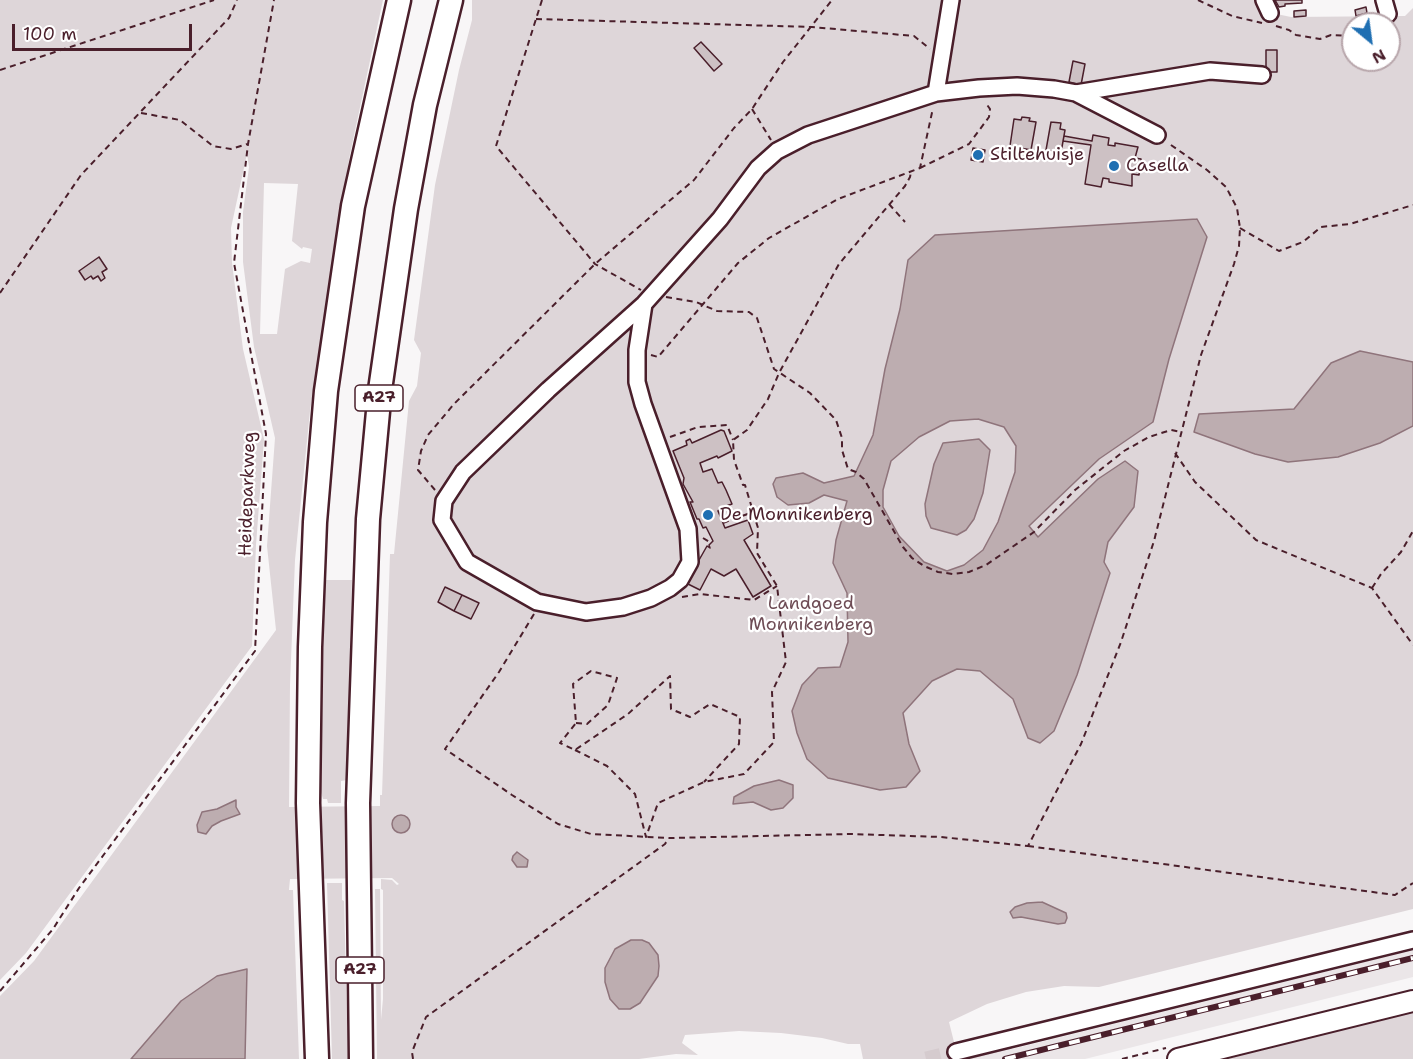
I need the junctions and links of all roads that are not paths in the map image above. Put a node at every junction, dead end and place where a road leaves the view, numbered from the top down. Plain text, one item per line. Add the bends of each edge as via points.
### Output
1 (399, 0) edge
2 (450, 0) edge
3 (951, 0) edge
4 (1262, 75) dead end
5 (936, 93) junction
6 (1076, 93) junction
7 (1157, 135) road end
8 (648, 300) junction
9 (1413, 940) edge
10 (1413, 1000) edge
11 (956, 1052) tunnel mouth
12 (317, 1059) edge
13 (361, 1059) edge
14 (1178, 1059) edge

1 - 12 highway, A27 via 353,206 326,391 310,647 308,804
2 - 13 highway, A27 via 406,209 380,390 368,519 358,803
3 - 5 lane
4 - 6 lane via 1210,71
5 - 6 lane via 1017,86
5 - 8 lane via 808,135 777,151 758,168 720,219
6 - 7 lane
8 - 8 lane via 463,472 444,501 442,520 467,562 537,602 586,612 623,607 670,588 680,580 690,562 688,529 637,382 636,350
9 - 11 lane
10 - 14 main road

